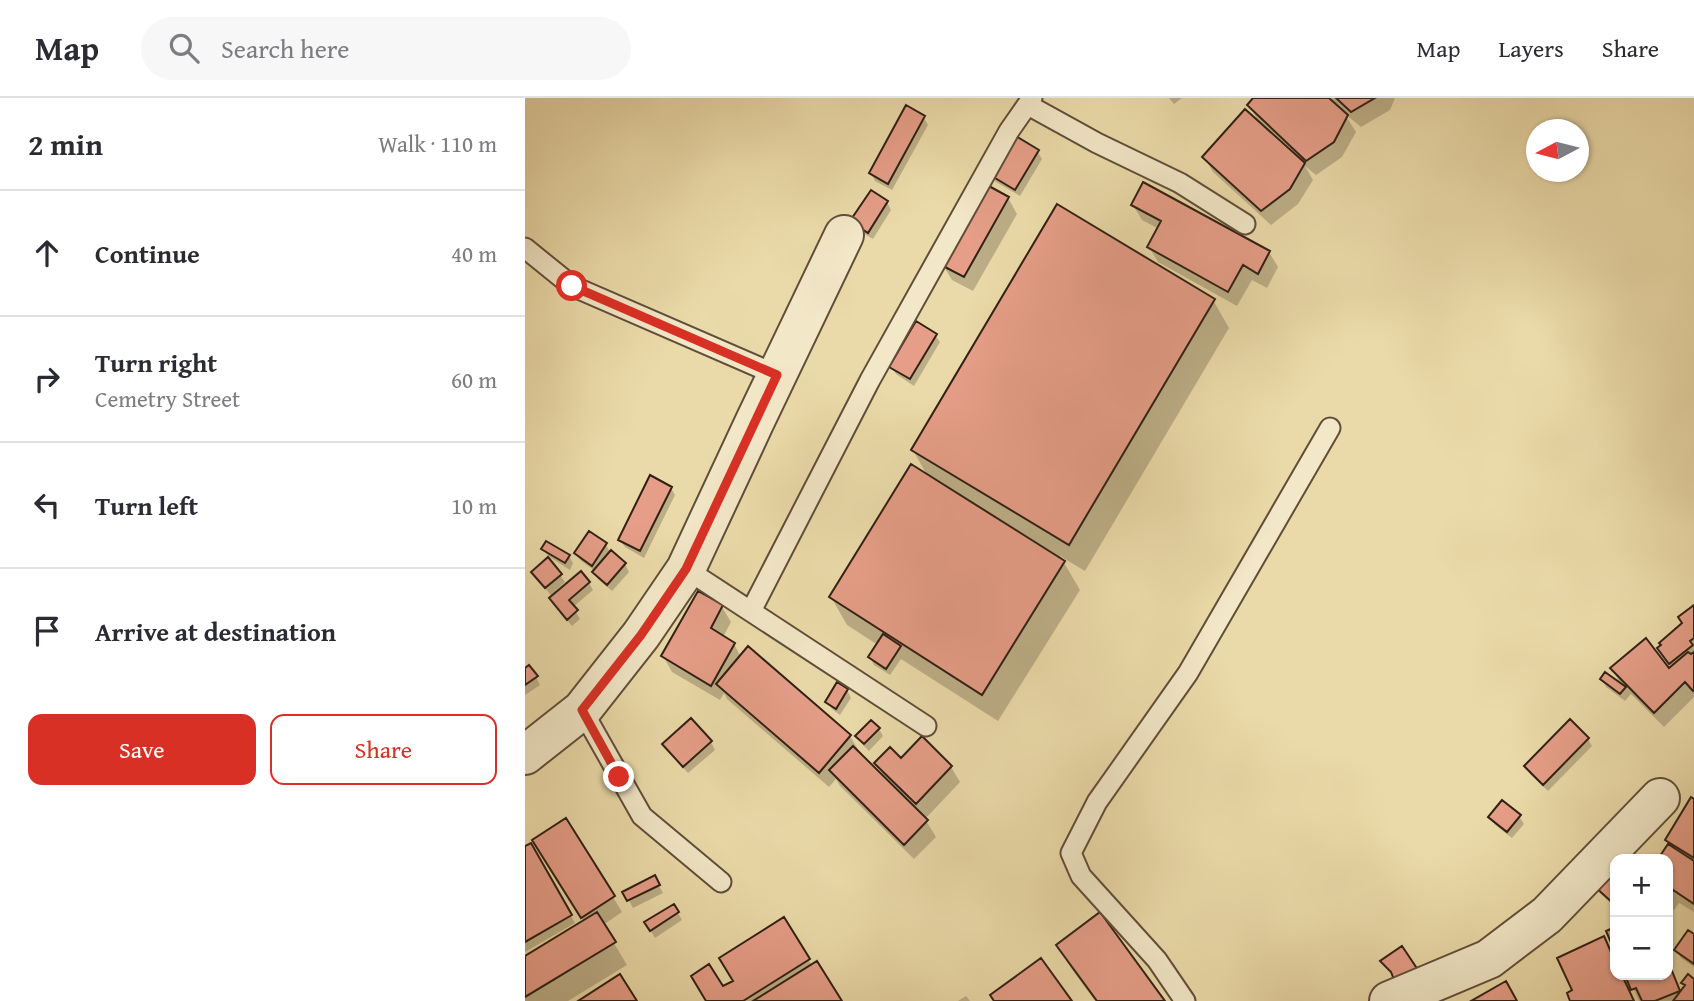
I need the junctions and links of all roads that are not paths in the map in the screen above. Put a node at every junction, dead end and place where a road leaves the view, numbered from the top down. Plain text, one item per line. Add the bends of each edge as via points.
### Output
1 (1030, 102) edge
2 (1245, 223) dead end
3 (844, 235) dead end
4 (525, 248) edge
5 (777, 375) junction
6 (1330, 428) dead end
7 (686, 569) junction
8 (751, 611) junction
9 (582, 710) junction
10 (926, 726) dead end
11 (525, 755) edge
12 (1660, 798) dead end
13 (721, 882) dead end
14 (1185, 1001) edge
15 (1389, 1001) edge

1 - 2 lane
1 - 8 lane via 1009,131 870,380
3 - 5 street
4 - 5 lane via 572,286
5 - 7 street
6 - 14 lane via 1188,673 1097,802 1071,853 1081,876 1157,960
7 - 8 lane
7 - 9 street
8 - 10 lane
9 - 11 street
9 - 13 lane via 642,816
12 - 15 street via 1547,915 1489,959

